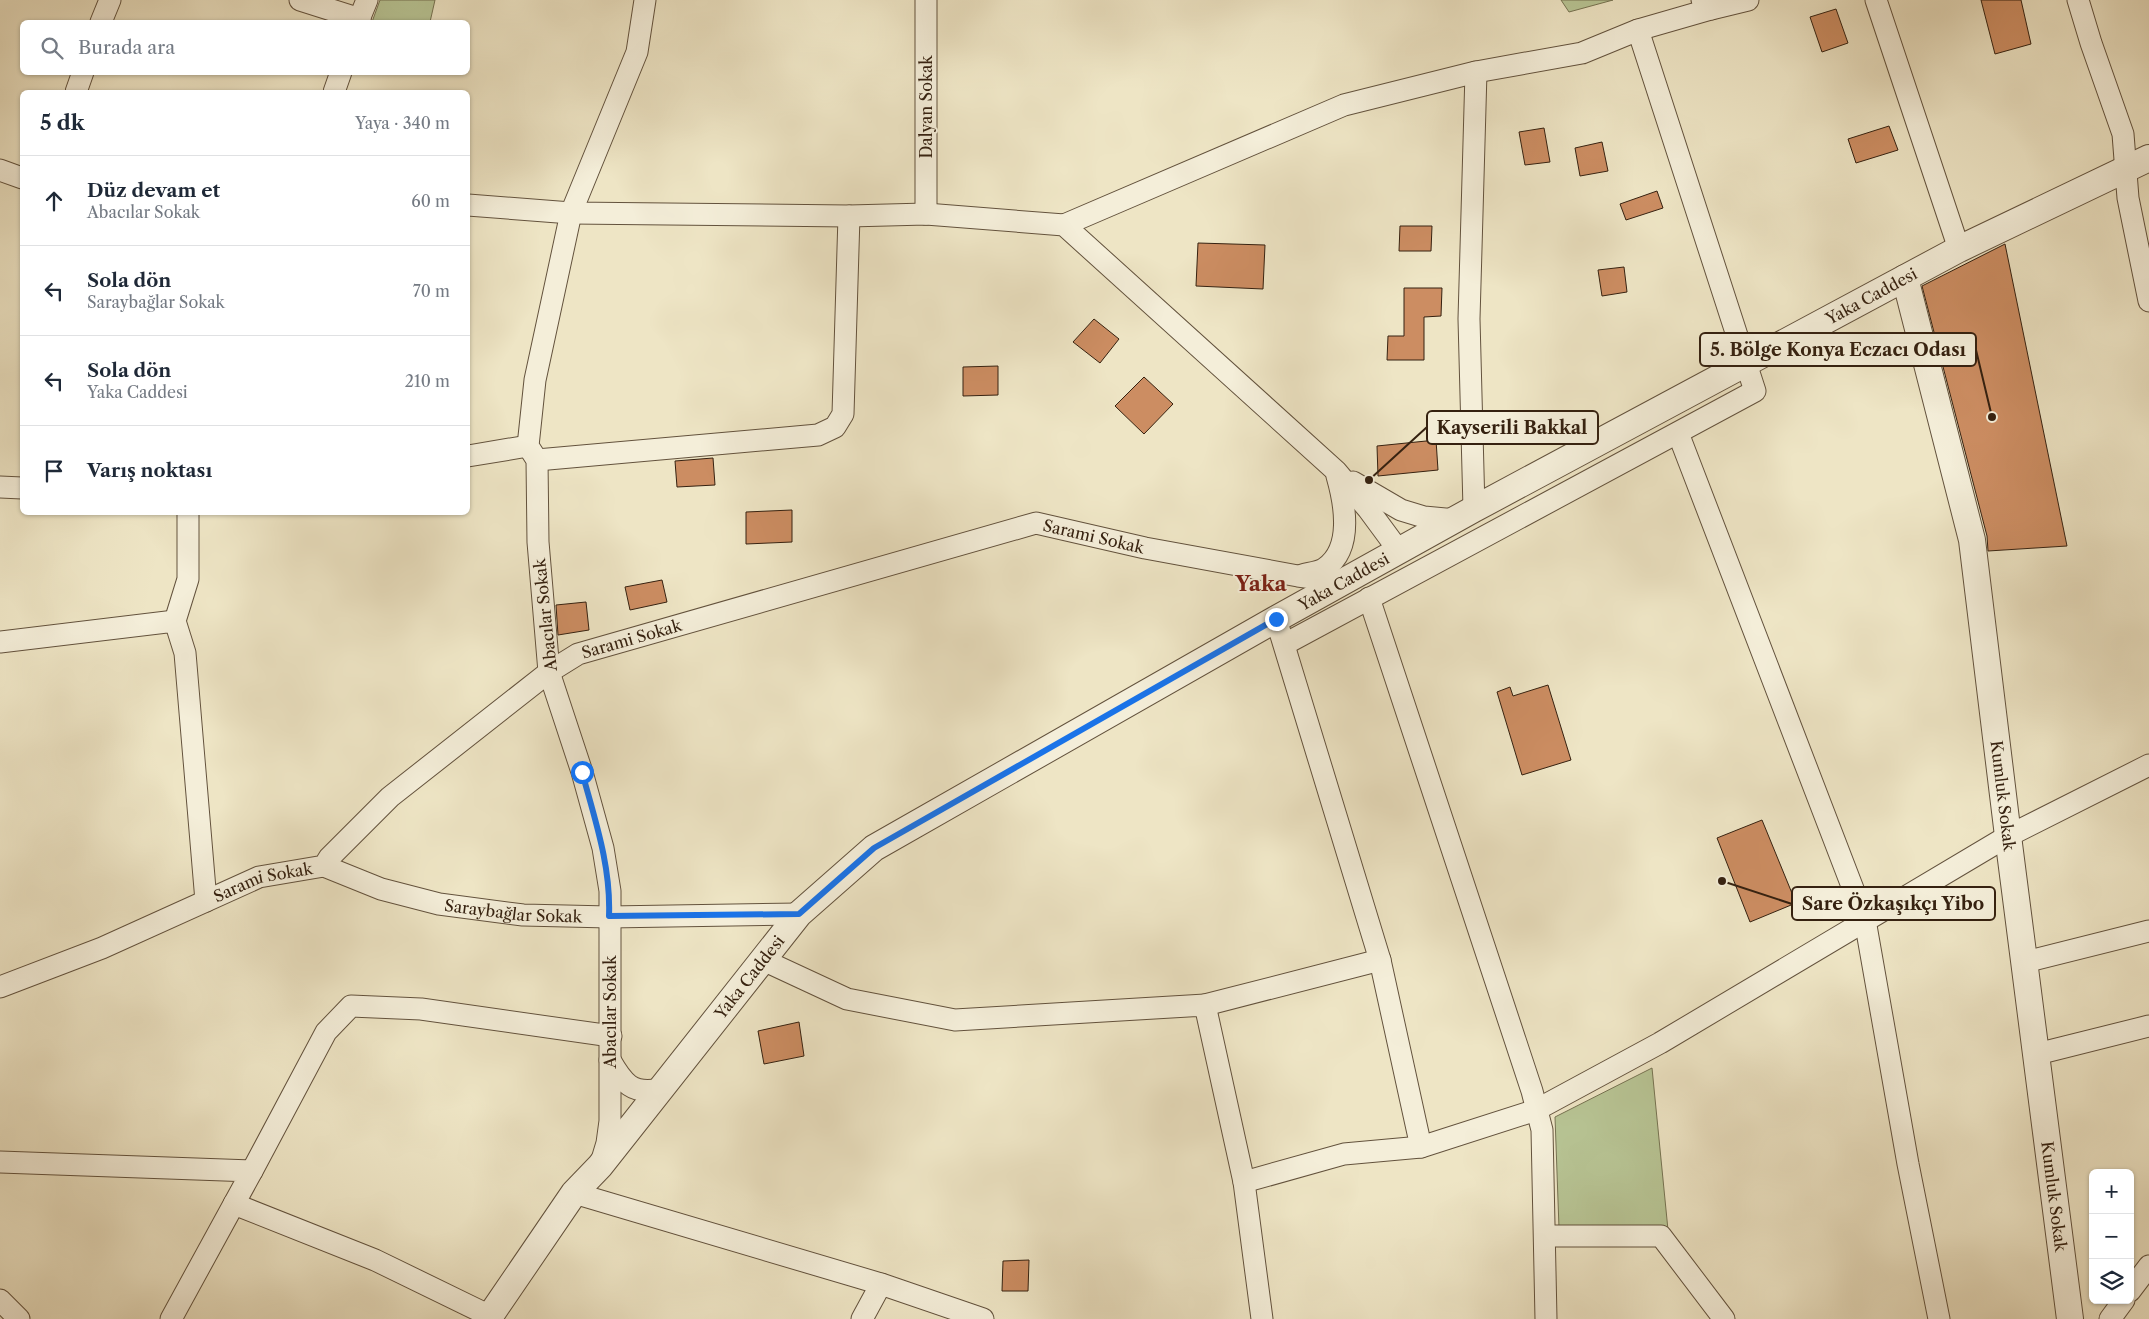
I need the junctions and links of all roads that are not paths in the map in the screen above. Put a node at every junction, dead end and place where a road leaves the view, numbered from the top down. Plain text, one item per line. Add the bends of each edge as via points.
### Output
1 (110, 0) edge
2 (300, 0) edge
3 (645, 0) edge
4 (926, 0) edge
5 (1748, 0) edge
6 (1876, 0) edge
7 (2078, 0) edge
8 (1706, 5) edge
9 (362, 14) edge
10 (102, 20) edge
11 (1638, 30) junction
12 (1476, 72) junction
13 (82, 75) edge
14 (340, 75) edge
15 (77, 90) edge
16 (335, 90) edge
17 (2138, 163) edge
18 (0, 170) edge
19 (20, 177) edge
20 (470, 205) edge
21 (571, 213) junction
22 (926, 214) junction
23 (849, 216) junction
24 (1064, 225) junction
25 (1959, 249) junction
26 (1905, 278) junction
27 (2149, 300) edge
28 (1746, 364) junction
29 (1678, 433) junction
30 (533, 453) junction
31 (470, 456) edge
32 (1336, 471) junction
33 (0, 487) edge
34 (20, 488) edge
35 (188, 515) edge
36 (1465, 515) junction
37 (1399, 551) junction
38 (1298, 576) junction
39 (1343, 582) junction
40 (1369, 598) junction
41 (1276, 619) junction
42 (175, 621) junction
43 (0, 642) edge
44 (1285, 644) junction
45 (548, 672) junction
46 (2149, 765) edge
47 (2008, 836) junction
48 (324, 866) junction
49 (206, 901) junction
50 (799, 914) junction
51 (609, 916) junction
52 (1865, 920) junction
53 (2149, 931) edge
54 (763, 960) junction
55 (1380, 960) junction
56 (2025, 962) junction
57 (0, 987) edge
58 (1205, 1005) junction
59 (2149, 1026) edge
60 (610, 1036) junction
61 (2037, 1054) junction
62 (610, 1060) junction
63 (660, 1089) junction
64 (1536, 1110) junction
65 (1421, 1147) junction
66 (0, 1162) edge
67 (600, 1166) junction
68 (252, 1171) junction
69 (1244, 1182) junction
70 (574, 1193) junction
71 (234, 1204) junction
72 (1545, 1236) junction
73 (2149, 1266) edge
74 (881, 1284) junction
75 (2134, 1286) edge
76 (0, 1300) edge
77 (2121, 1304) edge
78 (489, 1318) edge
79 (19, 1319) edge
80 (171, 1319) edge
81 (862, 1319) edge
82 (983, 1319) edge
83 (1262, 1319) edge
84 (1546, 1319) edge
85 (1724, 1319) edge
86 (1939, 1319) edge
87 (2070, 1319) edge
88 (2110, 1319) edge

1 - 10 street
2 - 9 street
3 - 21 street, Abacılar Sokak via 637,52
4 - 22 street, Dalyan Sokak
5 - 8 street
6 - 25 street
7 - 17 street via 2123,134
8 - 11 street
11 - 12 street via 1582,54
11 - 28 street
12 - 24 street via 1344,105
12 - 36 street
13 - 15 street
14 - 16 street
17 - 25 street, Yaka Caddesi
17 - 27 street via 2128,198
18 - 19 street
20 - 21 street
21 - 23 street
21 - 30 street, Abacılar Sokak via 535,380
22 - 23 street
22 - 24 street
23 - 30 street via 843,414 835,428 818,434
24 - 32 street
25 - 26 street, Yaka Caddesi
26 - 28 street, Yaka Caddesi
26 - 47 street, Kumluk Sokak via 1972,540
28 - 29 street via 1755,391
28 - 36 street, Yaka Caddesi
29 - 40 street
29 - 52 street
30 - 31 street
30 - 45 street, Abacılar Sokak
32 - 36 street via 1401,510 1424,517
32 - 37 street
32 - 38 street via 1344,502 1345,526 1340,550 1325,568
33 - 34 street
35 - 42 street via 188,578
36 - 37 street, Yaka Caddesi
37 - 39 street, Yaka Caddesi
38 - 39 street, Sarami Sokak
38 - 45 street, Sarami Sokak via 1145,548 1036,523 578,654
39 - 41 street, Yaka Caddesi
40 - 44 street
40 - 64 street
41 - 44 street
41 - 50 street, Yaka Caddesi via 874,848
42 - 43 street
42 - 49 street via 185,653
44 - 55 street
45 - 48 street, Sarami Sokak via 390,797
45 - 51 street, Abacılar Sokak via 582,772 603,848 610,891
46 - 47 street
47 - 52 street
47 - 56 street, Kumluk Sokak
48 - 49 street, Sarami Sokak via 259,877
48 - 51 street, Saraybağlar Sokak via 381,889 439,904 524,915
49 - 57 street, Sarami Sokak via 102,948
50 - 51 street, Saraybağlar Sokak
50 - 54 street, Yaka Caddesi
51 - 60 street, Abacılar Sokak
52 - 64 street via 1660,1043
52 - 86 street
53 - 56 street
54 - 58 street via 847,999 955,1020
54 - 63 street, Yaka Caddesi
55 - 58 street
55 - 65 street
56 - 61 street, Kumluk Sokak
58 - 69 street
59 - 61 street
60 - 62 street, Abacılar Sokak
60 - 68 street via 421,1010 351,1006 326,1032
61 - 87 street, Kumluk Sokak
62 - 63 street via 620,1078 632,1088 647,1092
62 - 67 street, Abacılar Sokak via 610,1121
63 - 67 street, Yaka Caddesi
64 - 65 street
64 - 72 street via 1542,1130
65 - 69 street via 1344,1154
66 - 68 street
67 - 70 street, Yaka Caddesi
68 - 71 street
69 - 83 street
70 - 74 street
70 - 78 street, Yaka Caddesi
71 - 78 street via 375,1260
71 - 80 street
72 - 84 street
72 - 85 street via 1661,1236
73 - 75 street
74 - 81 street
74 - 82 street
76 - 79 street
77 - 88 street

